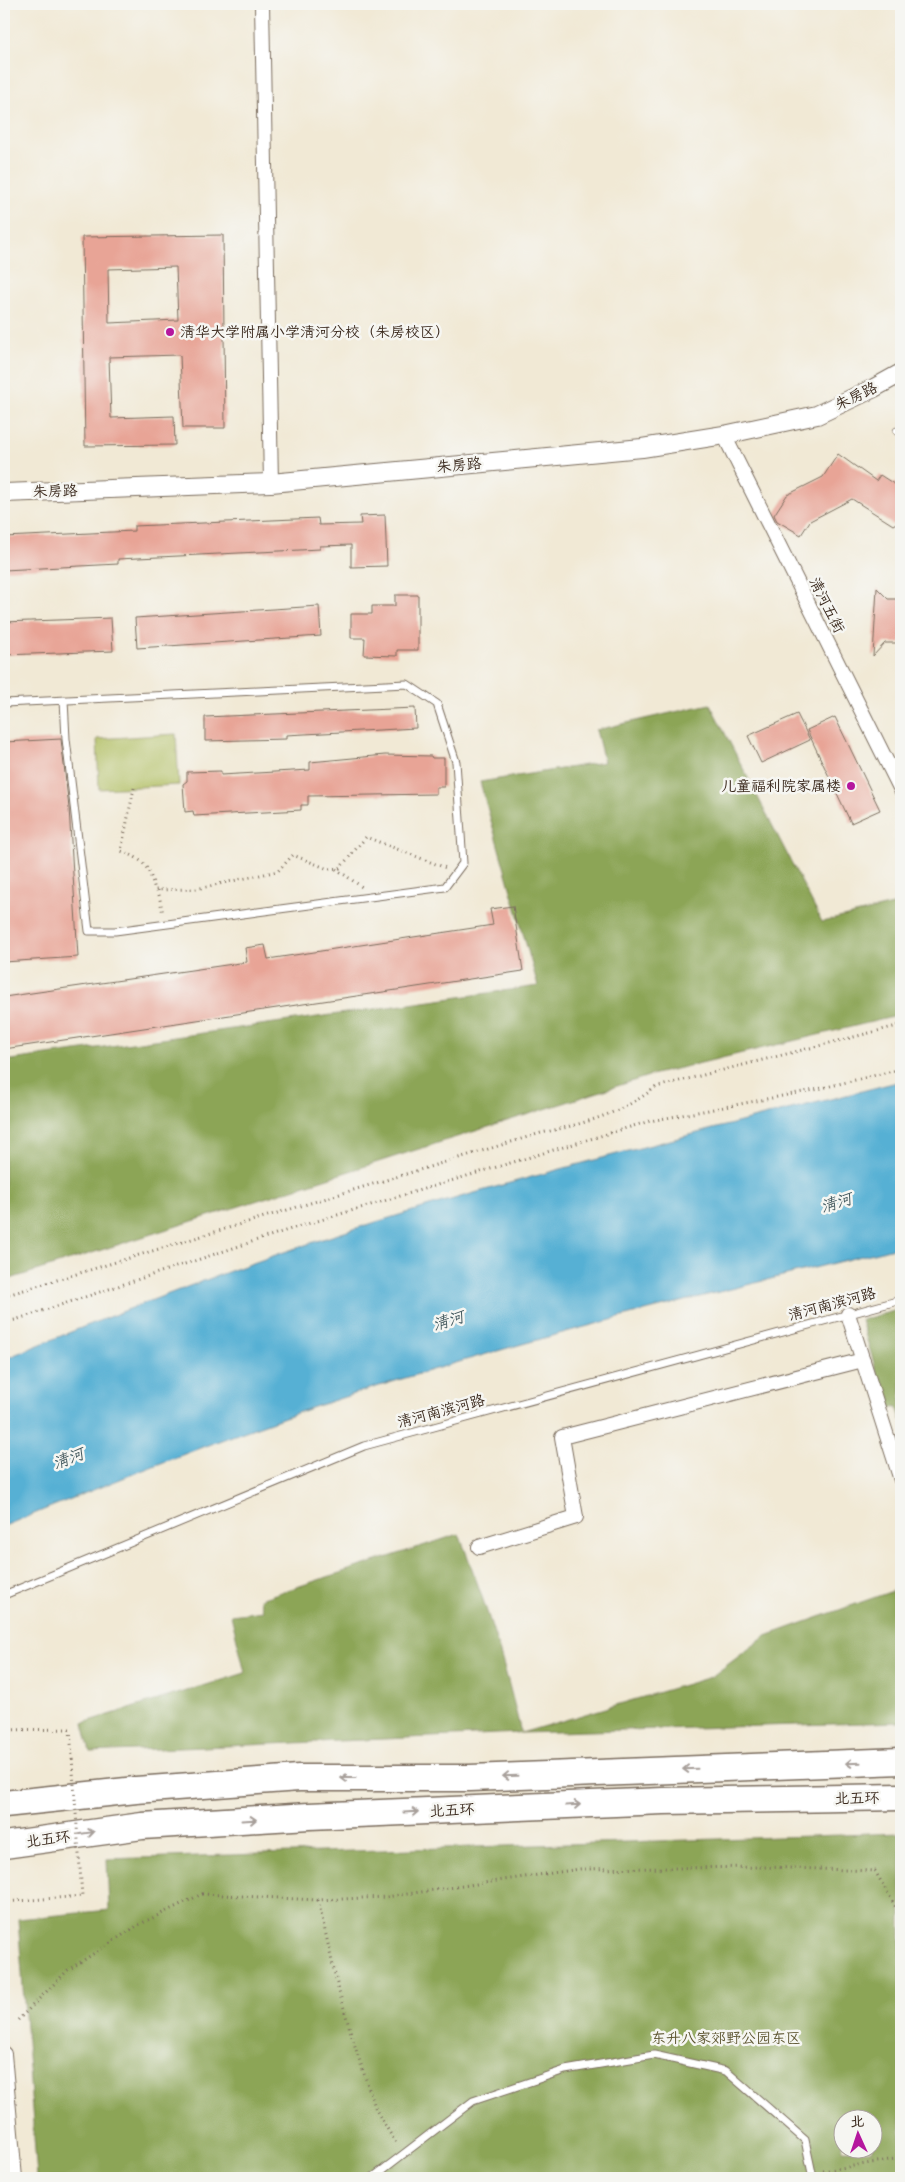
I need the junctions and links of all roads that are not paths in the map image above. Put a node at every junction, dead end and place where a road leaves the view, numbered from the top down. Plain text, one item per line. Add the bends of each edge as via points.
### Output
1 (262, 4) edge
2 (901, 372) edge
3 (724, 435) junction
4 (271, 482) junction
5 (4, 494) edge
6 (64, 700) junction
7 (4, 703) edge
8 (901, 790) edge
9 (901, 1300) edge
10 (848, 1314) junction
11 (863, 1360) junction
12 (901, 1480) edge
13 (479, 1547) dead end
14 (4, 1595) edge
15 (901, 1761) edge
16 (901, 1797) edge
17 (4, 1804) edge
18 (4, 1844) edge
19 (4, 2054) edge
20 (812, 2175) edge
21 (15, 2178) edge
22 (372, 2178) edge

1 - 4 street
2 - 3 street, 朱房路 via 817,415
3 - 4 street, 朱房路 via 642,448
3 - 8 street, 清河五街
4 - 5 street, 朱房路
6 - 6 lane via 407,684 437,704 456,762 463,863 445,887 115,931 89,931
6 - 7 lane
9 - 10 lane, 清河南滨河路
10 - 11 street
10 - 14 lane, 清河南滨河路 via 364,1446
11 - 12 street
11 - 13 street via 562,1437 576,1517
15 -> 17 highway, 北五环 via 470,1778 299,1778
18 -> 16 highway, 北五环 via 142,1826 299,1817 663,1801
19 - 21 street
20 - 22 lane via 805,2140 726,2071 654,2055 565,2070 472,2101

